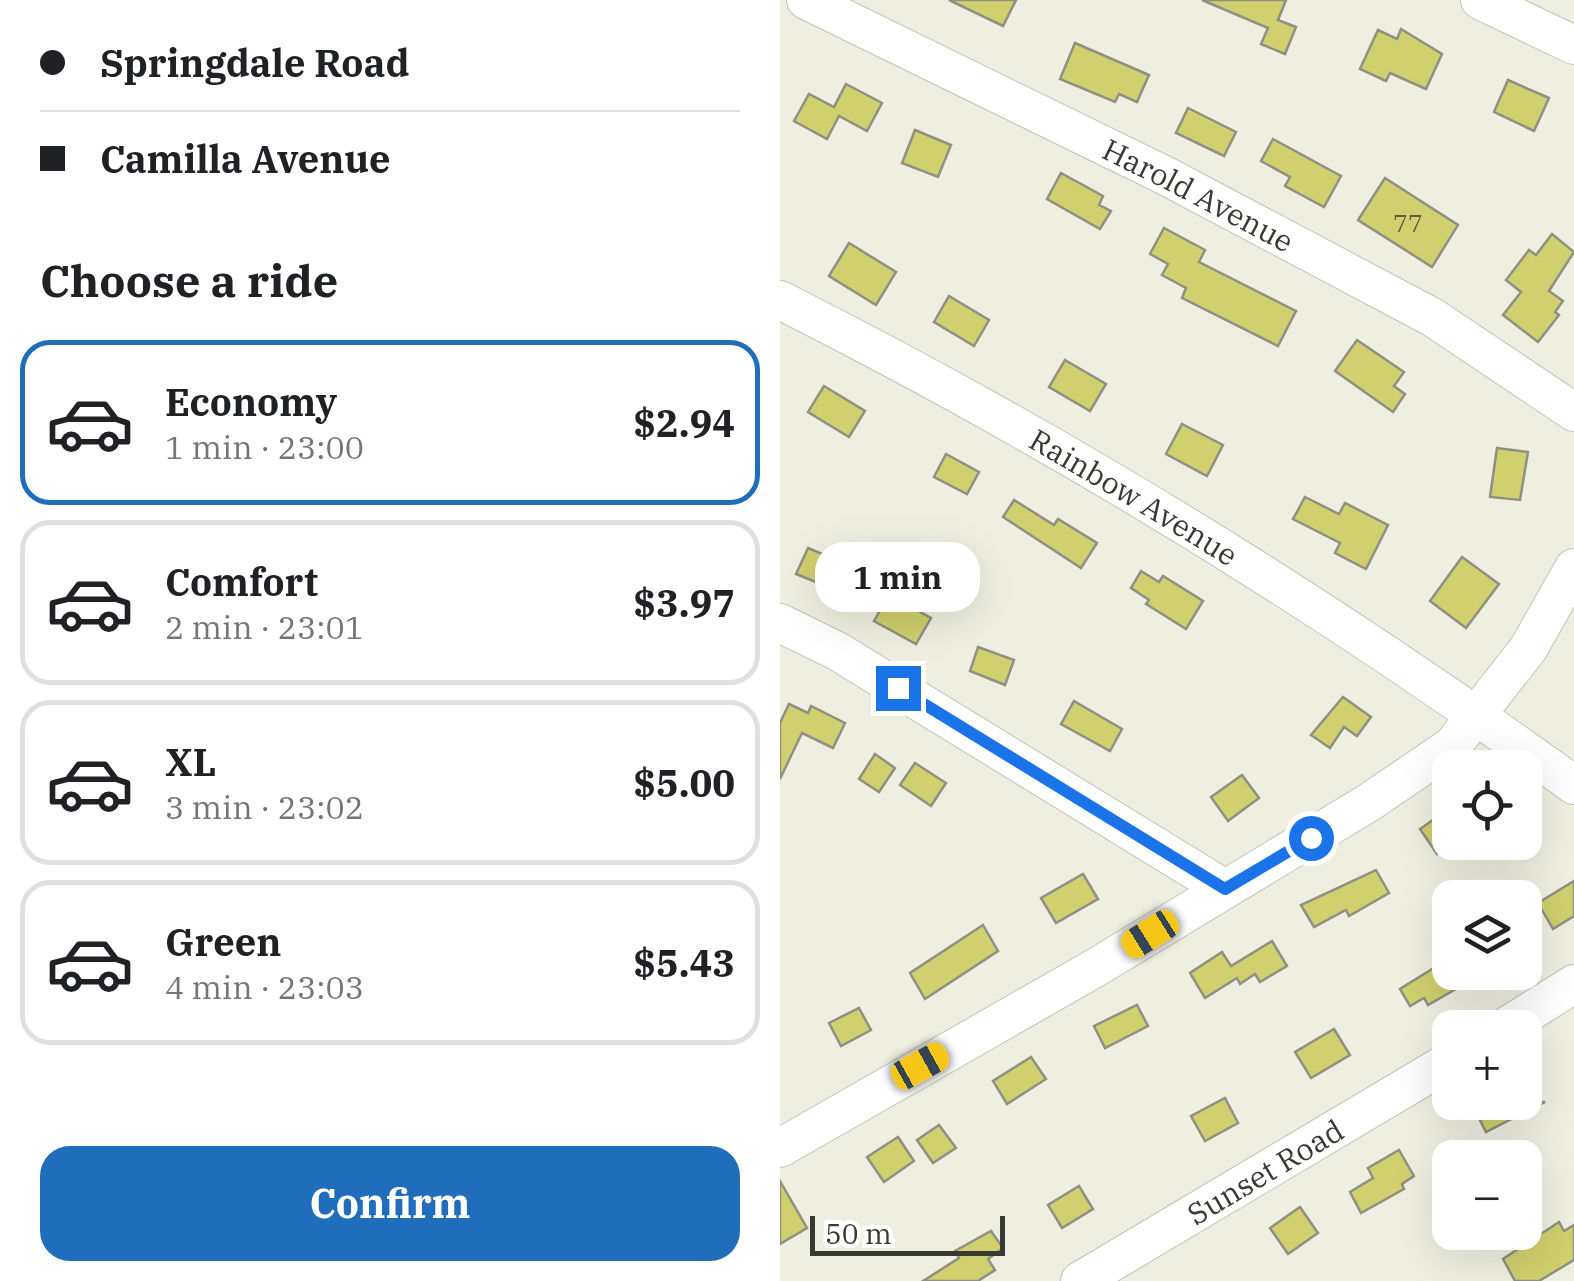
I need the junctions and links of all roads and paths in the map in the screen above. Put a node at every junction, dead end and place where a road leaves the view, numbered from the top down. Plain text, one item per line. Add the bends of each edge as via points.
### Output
1 (806, 0) edge
2 (1480, 0) edge
3 (1574, 45) edge
4 (780, 300) edge
5 (1574, 412) edge
6 (1574, 568) edge
7 (780, 623) edge
8 (1476, 715) junction
9 (1574, 785) edge
10 (1225, 889) junction
11 (1574, 984) edge
12 (1533, 1010) edge
13 (1432, 1072) edge
14 (780, 1148) edge
15 (1080, 1281) edge

1 - 5 street, Harold Avenue via 1166,176 1432,316
2 - 3 street
4 - 8 street, Rainbow Avenue via 1242,562
6 - 8 street via 1528,649
7 - 10 street via 837,651
8 - 9 street
8 - 10 street via 1452,746
10 - 14 street
11 - 12 street
13 - 15 street, Sunset Road

